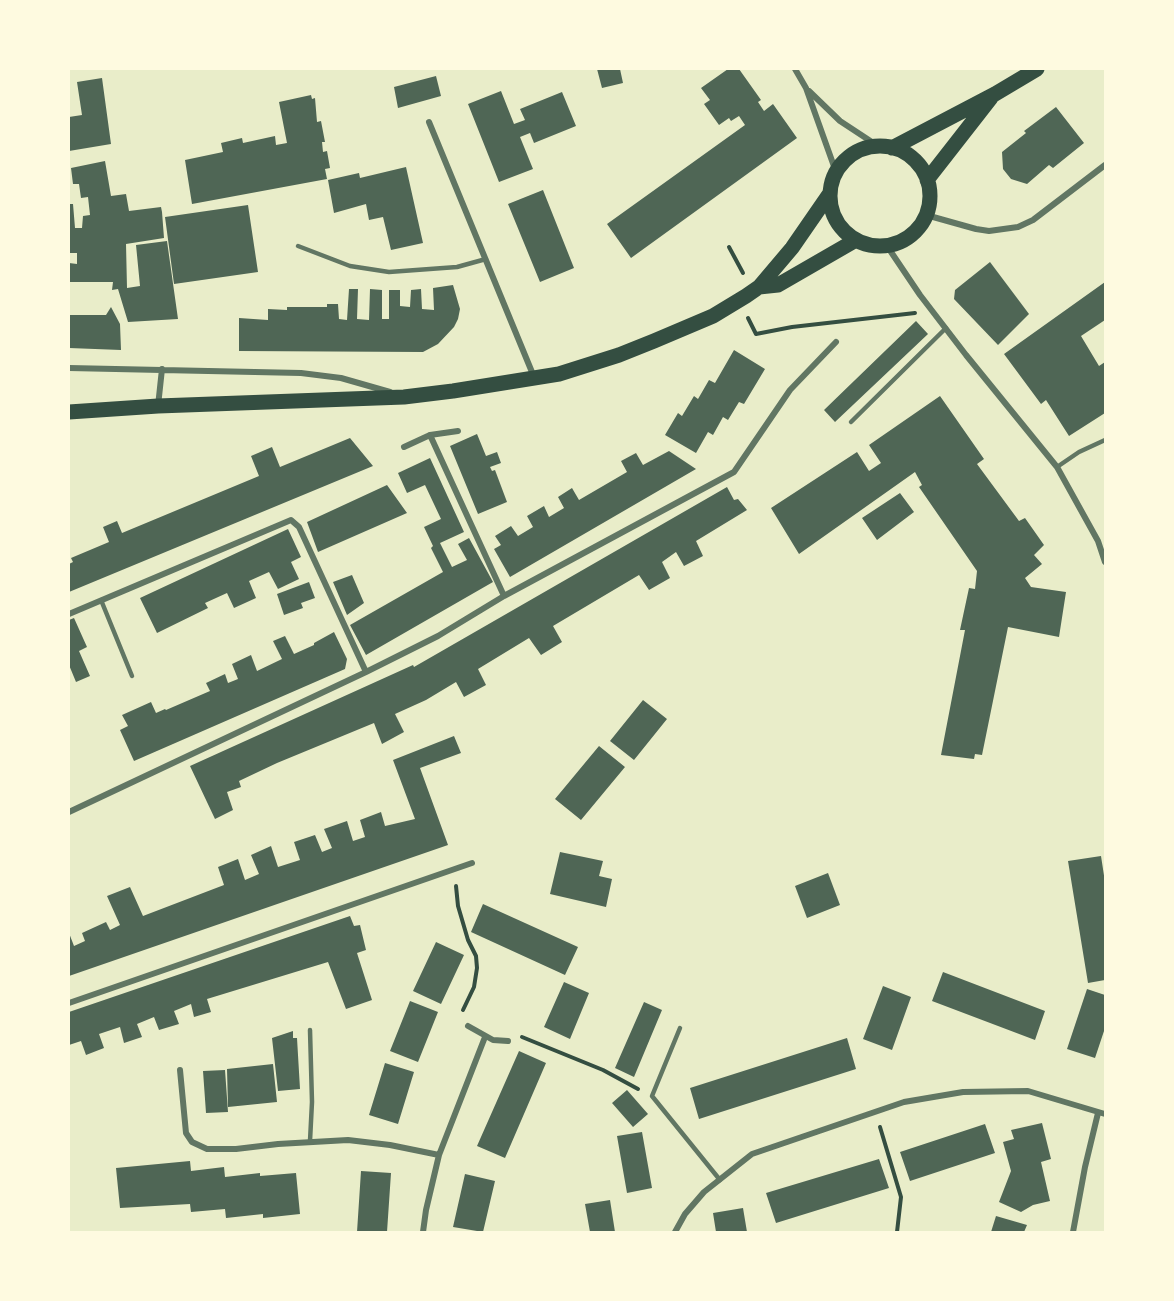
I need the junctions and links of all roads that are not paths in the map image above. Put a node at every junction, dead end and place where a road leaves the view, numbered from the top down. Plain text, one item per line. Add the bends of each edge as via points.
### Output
1 (795, 69) edge
2 (1037, 69) edge
3 (806, 88) junction
4 (995, 94) junction
5 (429, 122) dead end
6 (885, 147) junction
7 (1105, 165) edge
8 (836, 172) junction
9 (927, 180) junction
10 (830, 193) junction
11 (926, 215) junction
12 (856, 240) junction
13 (298, 246) dead end
14 (886, 246) junction
15 (486, 259) junction
16 (759, 287) junction
17 (946, 328) junction
18 (836, 342) dead end
19 (69, 368) edge
20 (162, 369) junction
21 (535, 379) junction
22 (405, 396) junction
23 (158, 406) junction
24 (69, 412) edge
25 (850, 422) dead end
26 (458, 430) dead end
27 (430, 435) junction
28 (1105, 440) edge
29 (404, 447) dead end
30 (1057, 467) junction
31 (1105, 562) edge
32 (504, 596) junction
33 (101, 600) junction
34 (69, 614) edge
35 (366, 672) junction
36 (132, 676) dead end
37 (69, 812) edge
38 (472, 863) dead end
39 (69, 1003) edge
40 (468, 1026) road end
41 (680, 1028) dead end
42 (309, 1030) dead end
43 (485, 1037) junction
44 (508, 1041) road end
45 (180, 1070) dead end
46 (1102, 1113) edge
47 (310, 1141) junction
48 (439, 1155) junction
49 (720, 1180) junction
50 (423, 1232) edge
51 (675, 1232) edge
52 (1073, 1232) edge

1 - 3 street
2 - 4 main road
3 - 6 street via 840,121
3 - 8 street
4 - 6 main road
4 - 9 main road
5 - 15 street
6 - 8 main road via 861,150 846,158
6 - 9 main road via 907,154 920,165
7 - 11 street via 1033,220 1018,227 989,231
8 - 10 main road
9 - 11 main road
10 - 12 main road via 836,220
10 - 16 main road
11 - 14 main road via 917,230
12 - 14 main road
12 - 16 main road via 778,285
13 - 15 lane via 350,266 389,272 457,267
14 - 17 street
15 - 21 street
16 - 21 main road via 713,316 619,355
17 - 25 lane
17 - 30 street
18 - 32 street via 790,390 734,472
19 - 20 street
20 - 22 street via 301,373 340,378
20 - 23 street
21 - 22 main road
22 - 23 main road
23 - 24 main road
26 - 27 street
27 - 29 street
27 - 32 street
28 - 30 lane
30 - 31 street via 1098,541
32 - 35 street via 438,636
33 - 34 street
33 - 35 street via 291,520 299,528
33 - 36 lane
35 - 37 street
38 - 39 street
40 - 43 street
41 - 49 lane via 652,1096
42 - 47 lane
43 - 44 street
43 - 48 street
45 - 47 street via 186,1132 198,1146 236,1149
46 - 49 street via 1028,1091 963,1092 904,1102 752,1154
46 - 52 street via 1085,1167
47 - 48 street via 348,1140
48 - 50 street
49 - 51 street via 691,1207

